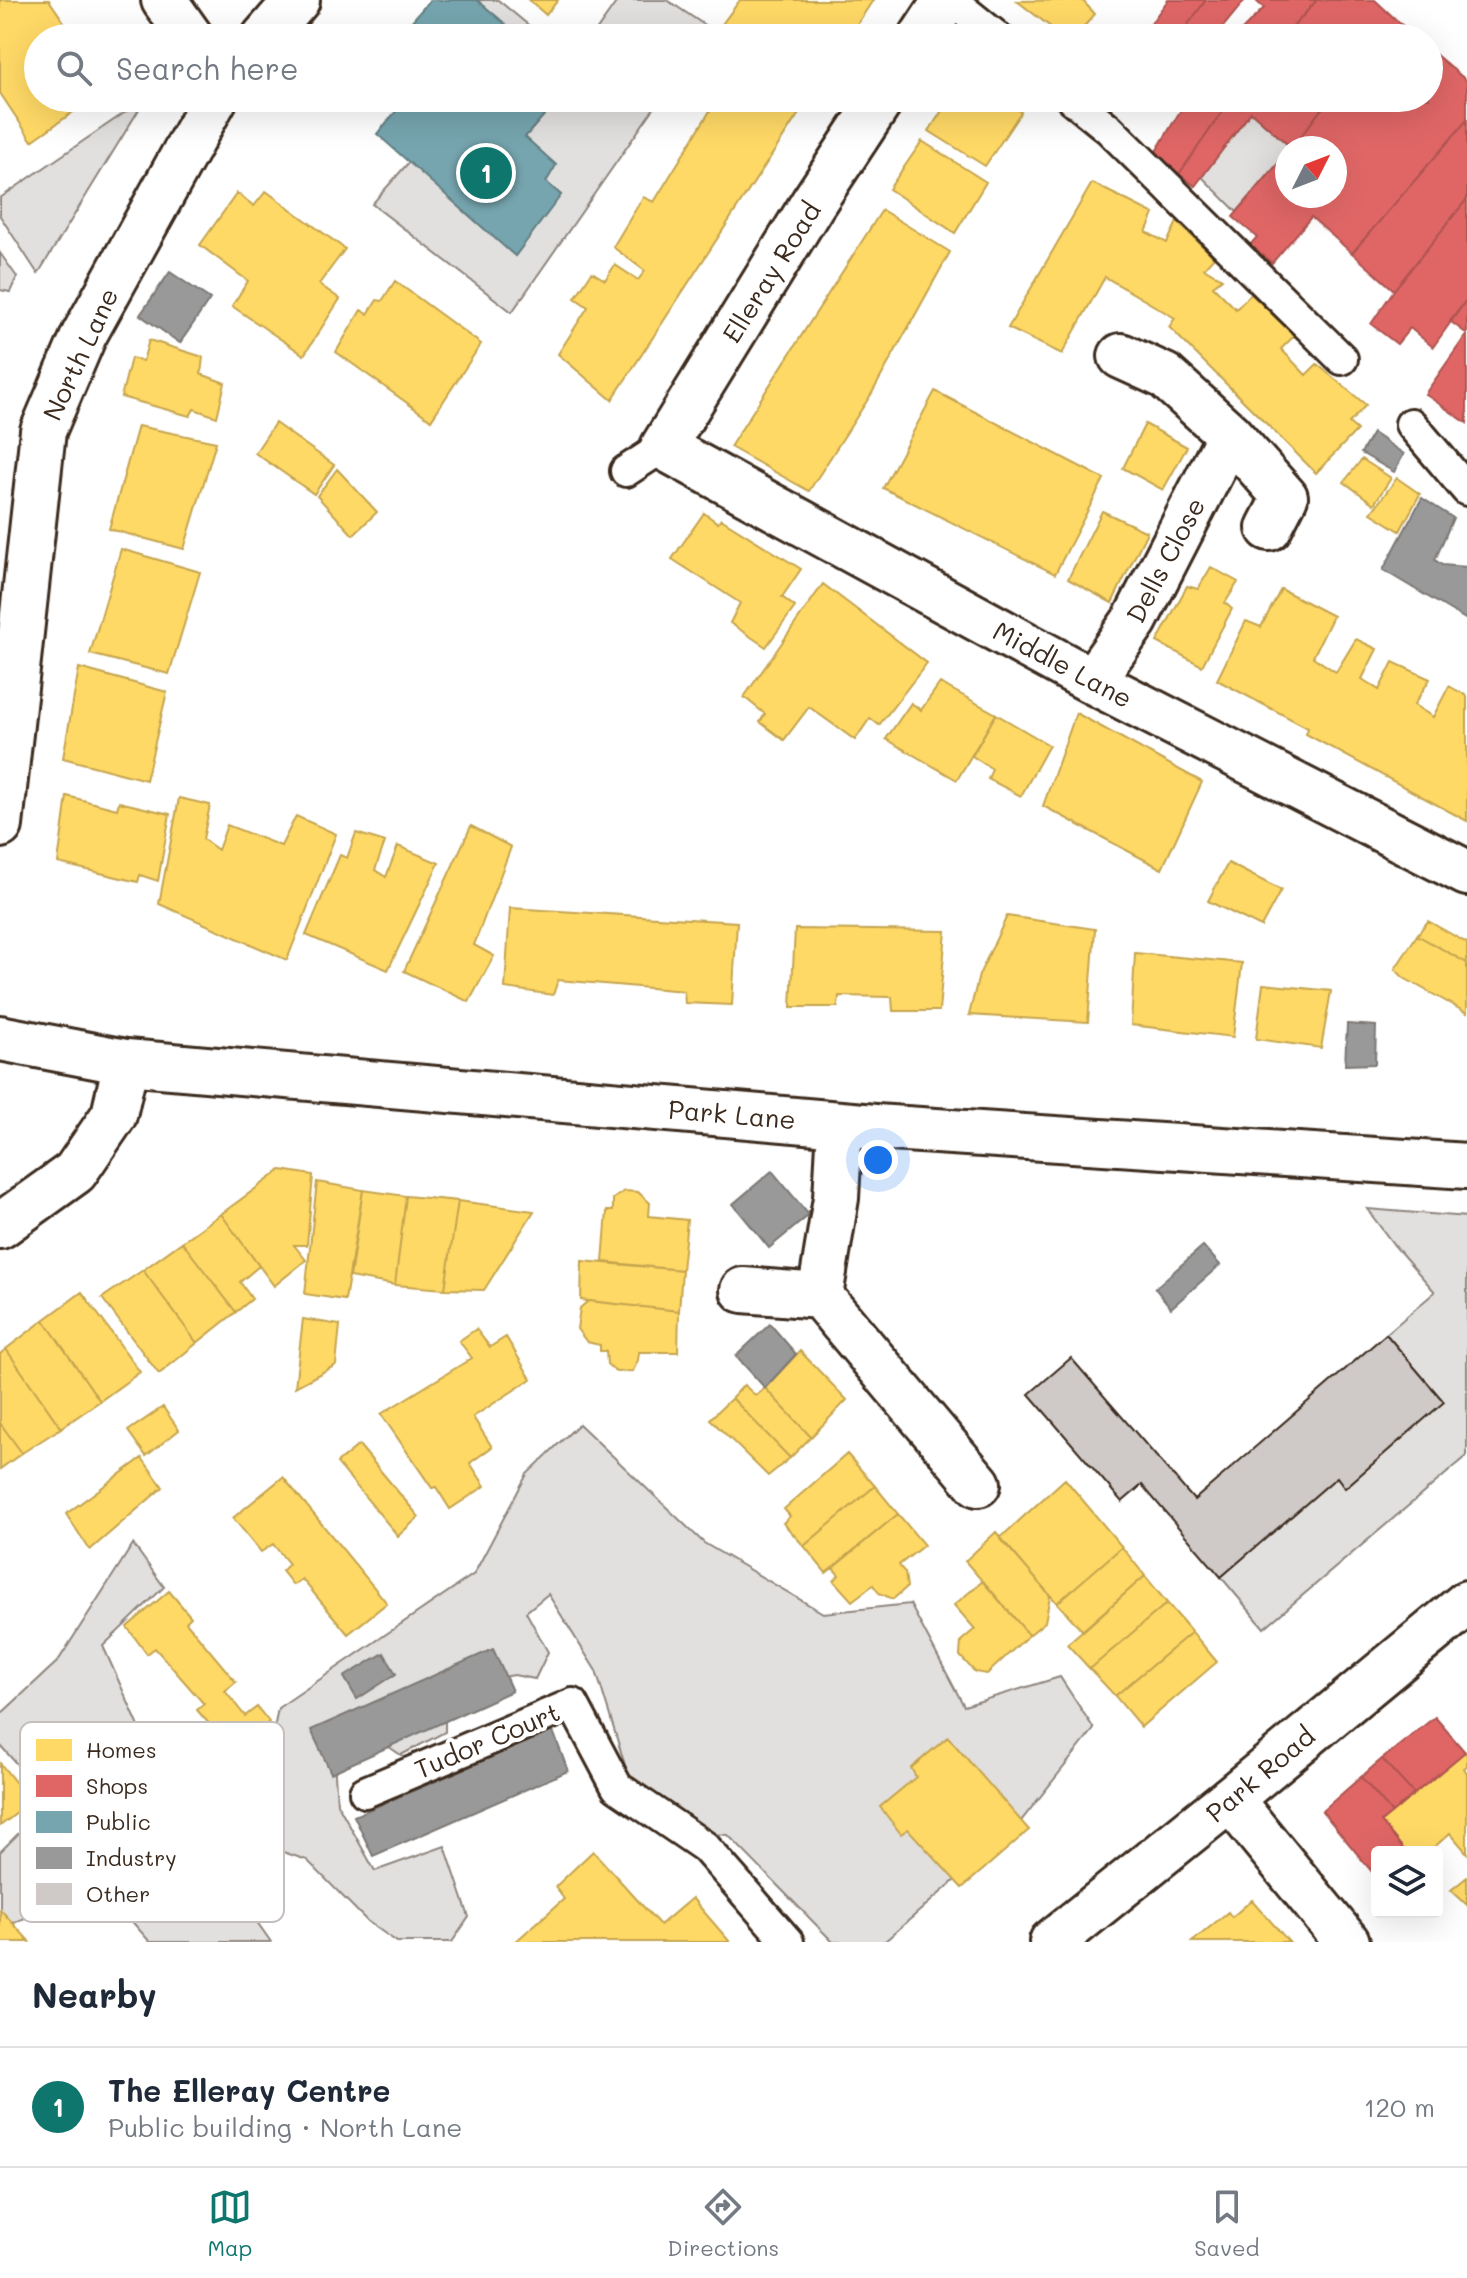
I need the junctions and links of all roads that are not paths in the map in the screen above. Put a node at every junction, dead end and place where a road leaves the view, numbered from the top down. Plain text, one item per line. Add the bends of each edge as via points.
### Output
1 (164, 0) edge
2 (297, 0) edge
3 (948, 0) edge
4 (181, 24) edge
5 (276, 24) edge
6 (931, 24) edge
7 (980, 24) edge
8 (207, 112) edge
9 (873, 112) edge
10 (1088, 112) edge
11 (1121, 356) dead end
12 (1342, 359) dead end
13 (1411, 424) dead end
14 (1230, 435) junction
15 (663, 447) junction
16 (626, 471) dead end
17 (1467, 490) edge
18 (1269, 528) dead end
19 (1092, 681) junction
20 (0, 825) edge
21 (1467, 873) edge
22 (0, 1038) edge
23 (126, 1062) junction
24 (840, 1124) junction
25 (1467, 1166) edge
26 (0, 1226) edge
27 (743, 1290) dead end
28 (820, 1296) junction
29 (978, 1484) dead end
30 (1467, 1603) edge
31 (365, 1792) dead end
32 (1230, 1799) junction
33 (788, 1942) edge
34 (1052, 1942) edge
35 (1347, 1942) edge

1 - 4 street
2 - 5 street
3 - 6 street
3 - 7 lane
8 - 20 street, North Lane via 84,335 43,431
9 - 15 street, Elleray Road
10 - 12 lane
11 - 14 street via 1165,376
13 - 17 lane
14 - 18 street via 1285,497
14 - 19 street, Dells Close via 1135,620
15 - 16 lane
15 - 19 street, Middle Lane
19 - 21 street, Middle Lane
22 - 23 street, Park Lane
23 - 24 street, Park Lane
23 - 26 street via 114,1115 75,1172
24 - 25 street, Park Lane
24 - 28 street via 836,1198
27 - 28 street
28 - 29 street
30 - 32 street, Park Road
31 - 33 lane, Tudor Court via 573,1704 617,1787 705,1847
32 - 34 street, Park Road
32 - 35 street

